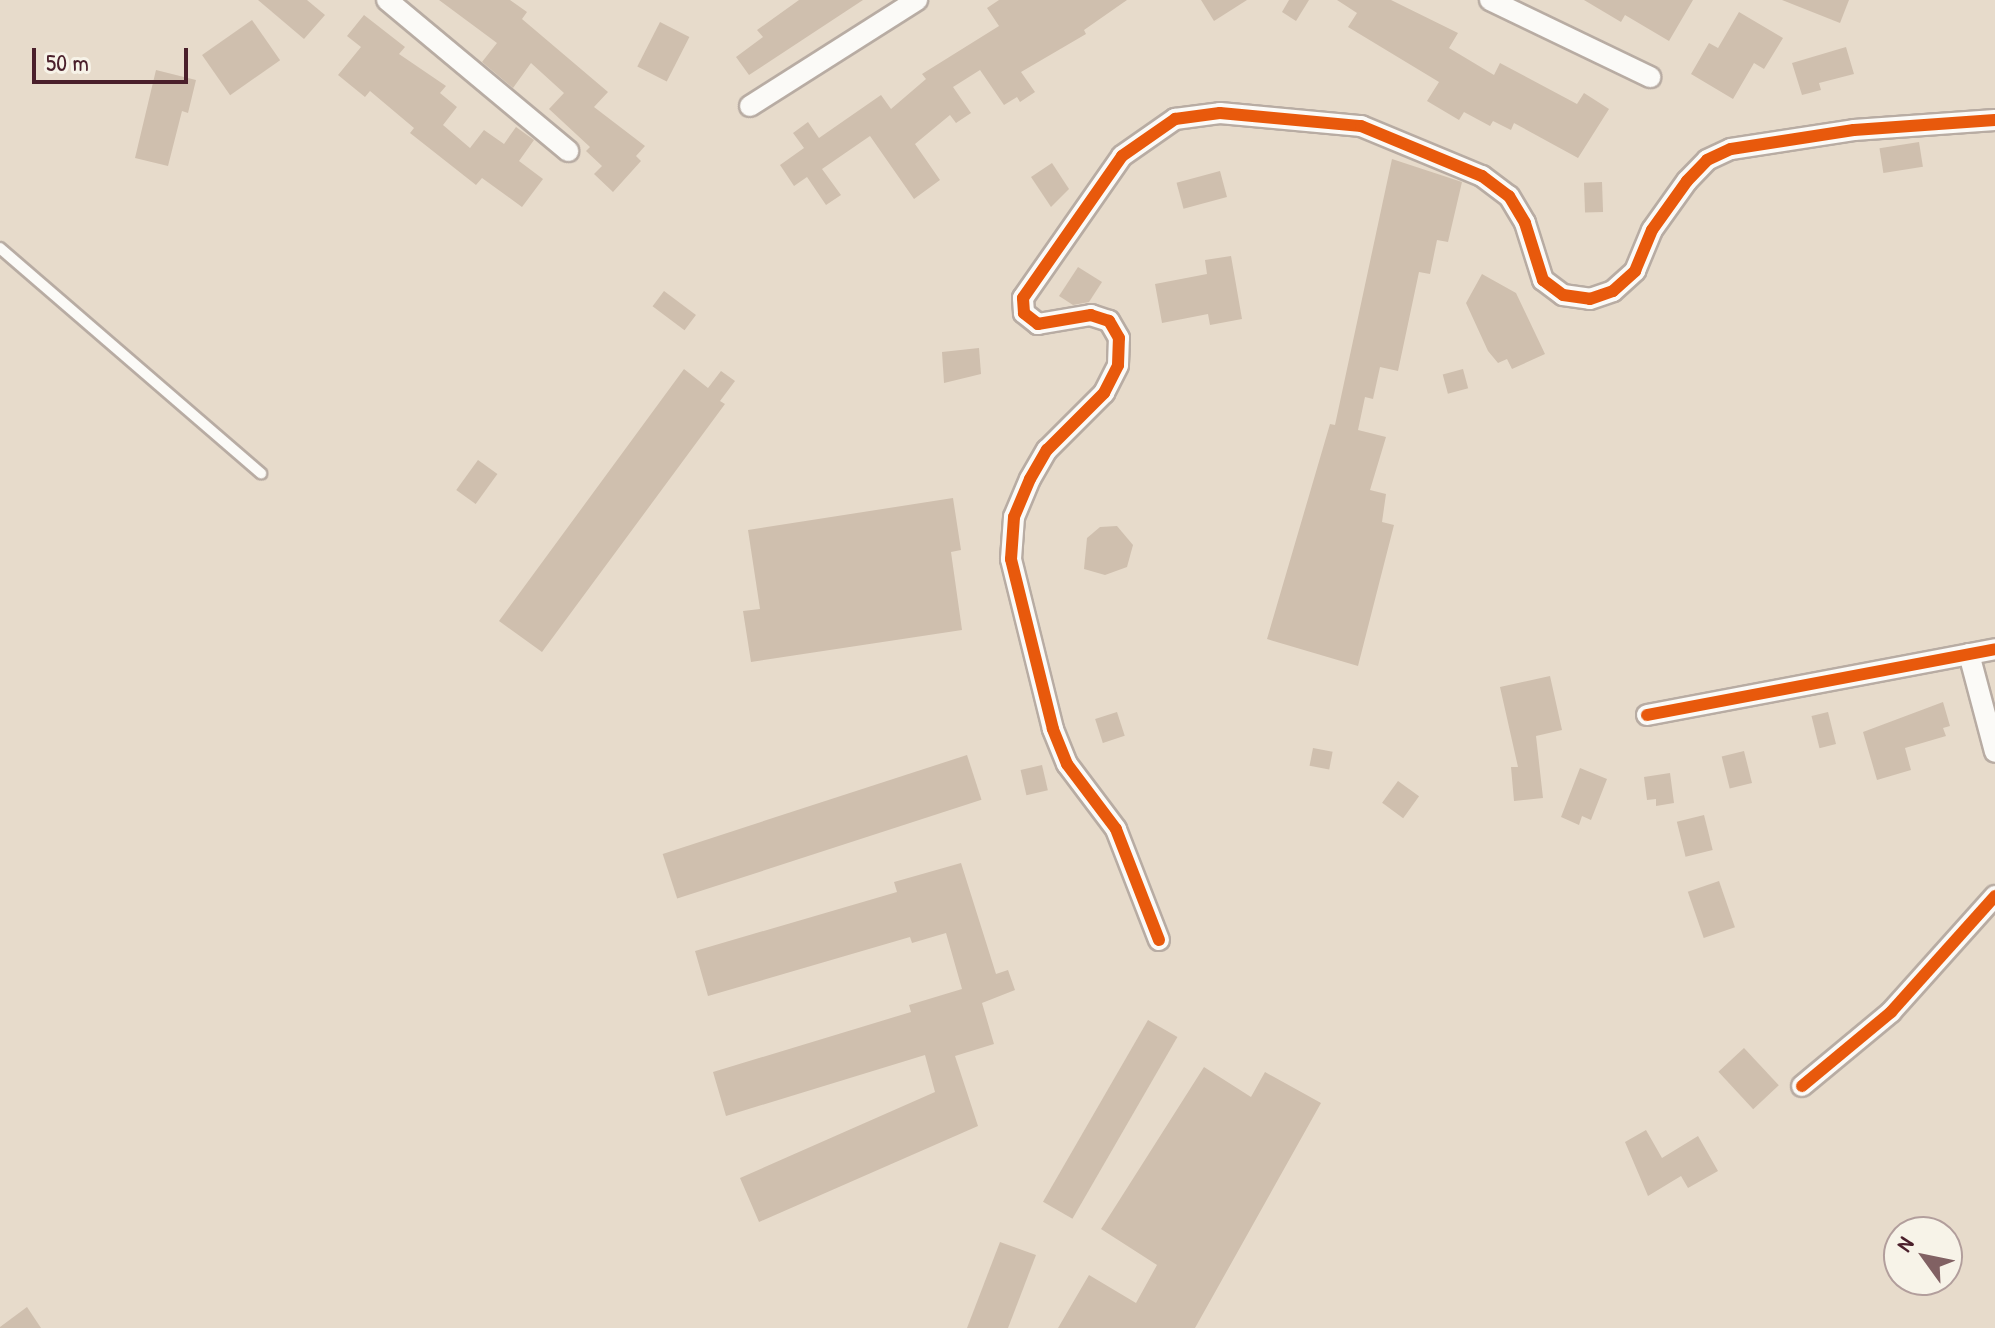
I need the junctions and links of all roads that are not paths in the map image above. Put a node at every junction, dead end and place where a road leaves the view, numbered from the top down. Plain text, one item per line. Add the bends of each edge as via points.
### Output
1 (387, 0) edge
2 (917, 0) edge
3 (1490, 0) edge
4 (1650, 77) dead end
5 (750, 106) dead end
6 (1995, 120) edge
7 (568, 151) dead end
8 (0, 248) edge
9 (261, 473) dead end
10 (1995, 649) edge
11 (1969, 654) junction
12 (1647, 715) dead end
13 (1995, 752) edge
14 (1995, 896) edge
15 (1159, 940) dead end
16 (1802, 1086) dead end

1 - 7 street
2 - 5 street
3 - 4 street
6 - 15 street via 1854,130 1731,149 1707,160 1687,181 1652,230 1635,271 1613,291 1590,299 1563,295 1543,280 1525,223 1509,196 1482,176 1361,126 1220,113 1175,119 1122,156 1023,298 1024,313 1038,324 1091,315 1109,321 1119,338 1118,365 1104,393 1047,450 1030,479 1014,517 1011,559 1053,729 1067,764 1116,829
8 - 9 lane
10 - 11 street
11 - 12 street
11 - 13 street
14 - 16 street via 1891,1012

